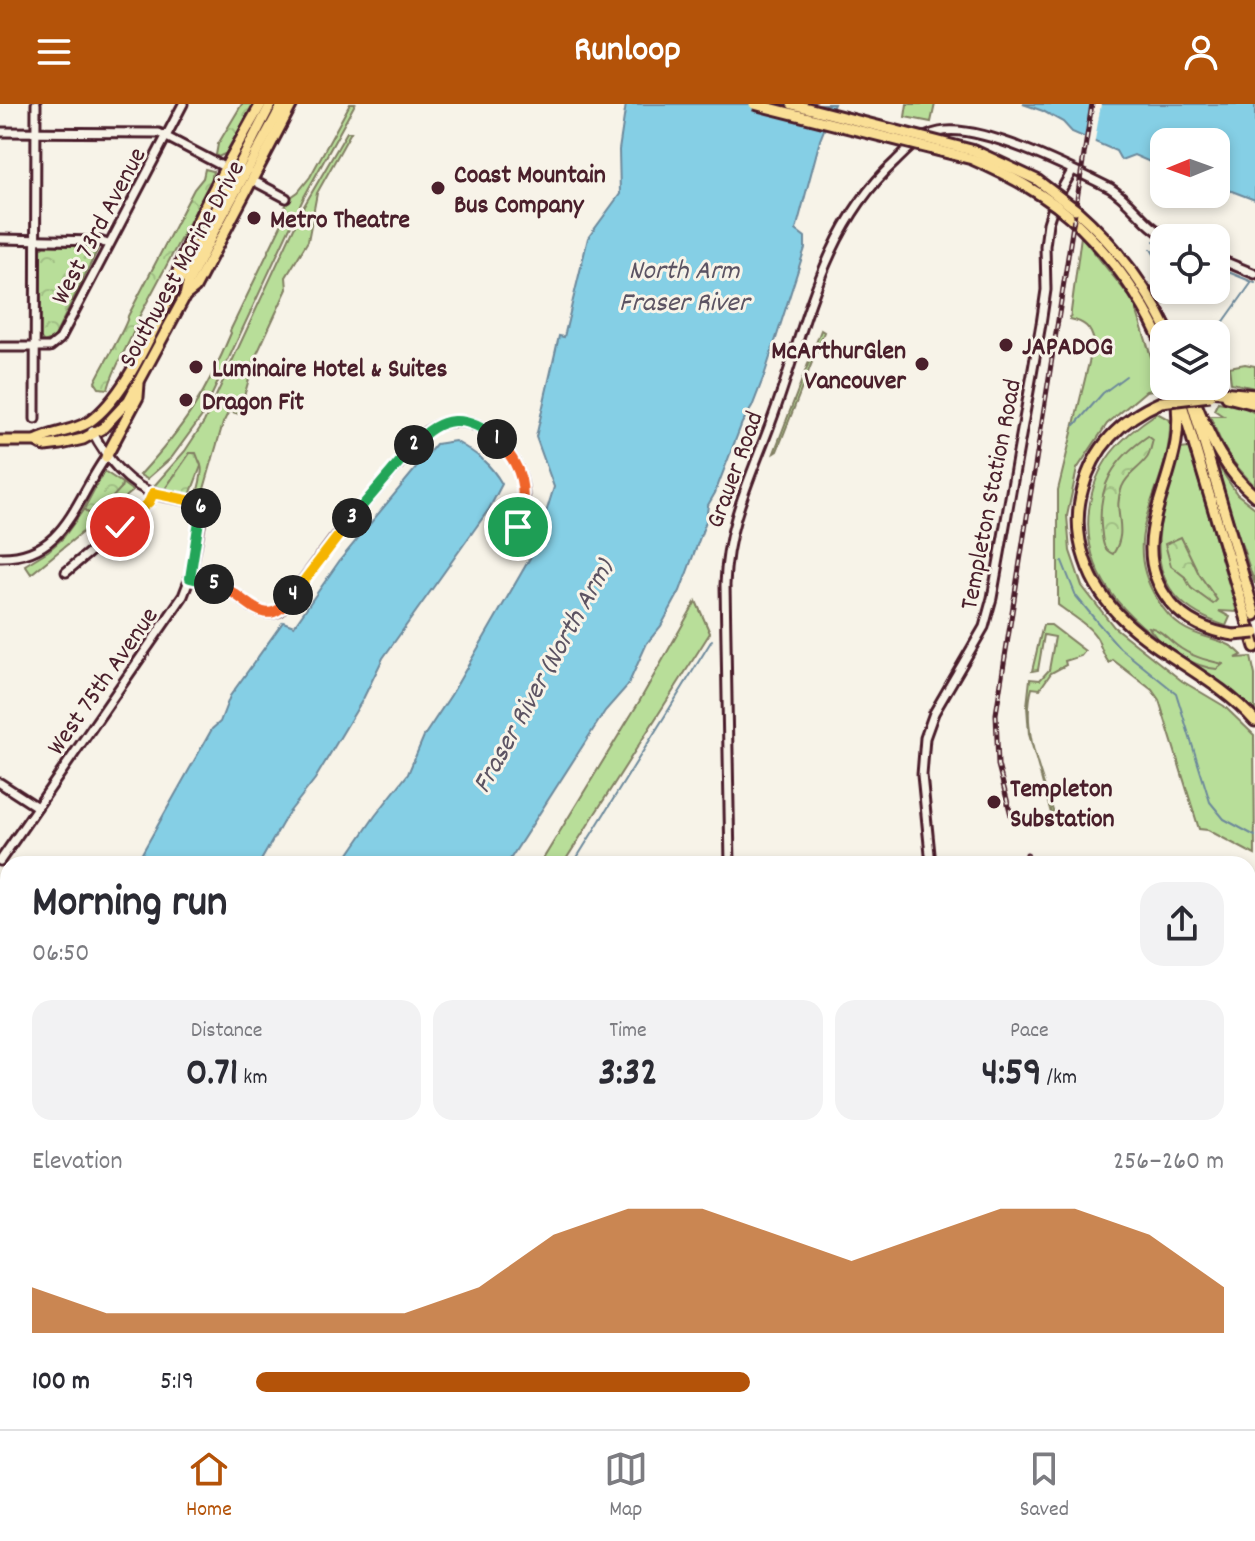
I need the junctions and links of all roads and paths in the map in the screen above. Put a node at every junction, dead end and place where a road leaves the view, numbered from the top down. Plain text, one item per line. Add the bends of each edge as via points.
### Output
1 (36, 104) edge
2 (183, 104) edge
3 (261, 104) edge
4 (271, 104) edge
5 (283, 104) edge
6 (292, 104) edge
7 (754, 104) edge
8 (792, 104) edge
9 (0, 132) edge
10 (36, 133) junction
11 (166, 137) junction
12 (258, 139) junction
13 (226, 168) junction
14 (1072, 171) junction
15 (252, 180) junction
16 (286, 198) dead end
17 (1072, 213) junction
18 (1150, 226) edge
19 (0, 239) edge
20 (35, 240) junction
21 (108, 244) junction
22 (1230, 264) edge
23 (1255, 274) edge
24 (173, 291) junction
25 (185, 296) junction
26 (1150, 320) edge
27 (1162, 320) edge
28 (0, 347) edge
29 (35, 348) junction
30 (140, 381) junction
31 (1230, 394) edge
32 (1255, 395) edge
33 (1230, 398) edge
34 (1166, 400) edge
35 (1176, 400) edge
36 (1180, 400) edge
37 (1192, 400) edge
38 (1195, 400) edge
39 (1255, 404) edge
40 (35, 419) dead end
41 (88, 422) junction
42 (93, 433) junction
43 (0, 441) edge
44 (36, 441) junction
45 (106, 457) junction
46 (153, 493) junction
47 (1255, 496) edge
48 (518, 527) dead end
49 (0, 557) edge
50 (66, 572) dead end
51 (190, 578) junction
52 (1255, 615) edge
53 (1255, 633) edge
54 (1255, 647) edge
55 (1255, 721) edge
56 (0, 783) edge
57 (37, 807) junction
58 (3, 856) edge
59 (730, 856) edge
60 (930, 856) edge

1 - 10 street
2 - 11 street, West 73rd Avenue
3 - 13 main road, Southwest Marine Drive
4 - 12 main road
5 - 12 main road
6 - 15 main road, Southwest Marine Drive
7 - 17 main road, bridge via 972,159
8 - 17 main road, bridge via 975,151 1037,180
9 - 10 street
10 - 11 street
10 - 20 street
11 - 13 street
11 - 21 street, West 73rd Avenue
12 - 24 main road
12 - 25 main road
13 - 24 main road, Southwest Marine Drive
14 - 18 street via 1117,193
14 - 59 street, Grauer Road via 979,132 950,129 929,135 866,192 823,267 727,548
14 - 60 street, Templeton Station Road via 1048,223 1041,324 992,598 984,627 934,713 923,747
15 - 16 street
15 - 25 main road, Southwest Marine Drive via 195,288
17 - 26 main road via 1126,278
17 - 27 main road via 1125,261
19 - 20 street
20 - 21 street
20 - 29 street
21 - 29 street, West 73rd Avenue via 60,339 50,347
22 - 23 street
24 - 41 main road, Southwest Marine Drive via 119,389
25 - 30 main road, Southwest Marine Drive
28 - 29 street
29 - 40 street
30 - 42 main road, Southwest Marine Drive via 116,417
30 - 45 main road via 138,397
31 - 32 main road
33 - 39 main road
34 - 55 main road, bridge via 1120,425 1093,461 1079,502 1083,555 1097,588 1120,617 1233,699
35 - 53 main road, bridge via 1177,431 1152,522 1151,563 1160,587 1180,613 1208,629
36 - 54 main road
37 - 52 main road
38 - 47 main road via 1222,459
41 - 42 street
41 - 44 main road
42 - 44 main road via 61,444
42 - 45 street
43 - 44 main road
45 - 46 street
45 - 49 street via 73,514 49,541 28,554
46 - 50 street
46 - 51 street, West 75th Avenue via 201,507
48 - 51 street via 524,493 513,458 494,436 471,424 439,423 334,539 280,611 264,614 223,586
51 - 57 street, West 75th Avenue via 137,666
56 - 57 street
57 - 58 street, West 75th Avenue

